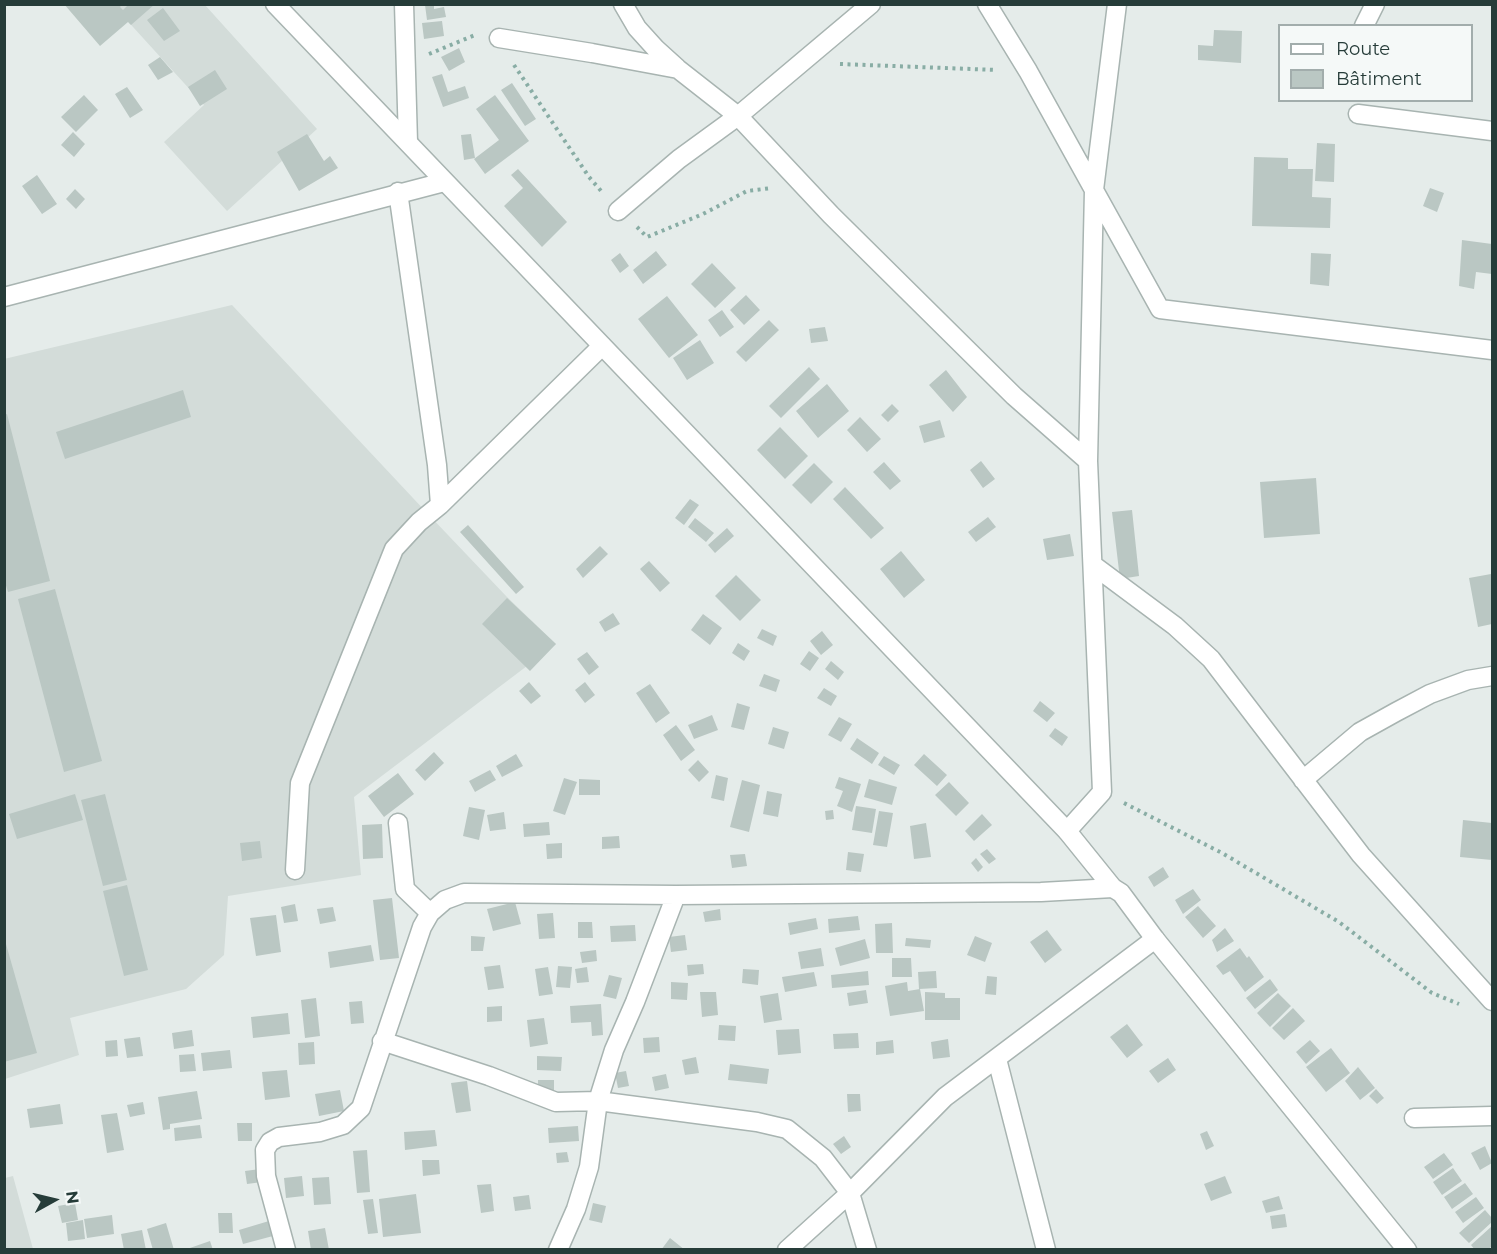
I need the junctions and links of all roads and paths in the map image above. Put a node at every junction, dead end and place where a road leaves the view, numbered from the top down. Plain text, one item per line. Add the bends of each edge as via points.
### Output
1 (275, 4) edge
2 (404, 4) edge
3 (623, 4) edge
4 (871, 4) edge
5 (987, 4) edge
6 (1117, 4) edge
7 (1375, 4) edge
8 (1365, 24) edge
9 (499, 38) junction
10 (806, 60) junction
11 (405, 66) junction
12 (678, 69) junction
13 (1028, 71) junction
14 (1358, 114) dead end
15 (738, 116) junction
16 (1492, 131) edge
17 (408, 142) junction
18 (444, 182) junction
19 (802, 185) junction
20 (1094, 190) junction
21 (398, 192) junction
22 (618, 211) junction
23 (4, 297) edge
24 (602, 346) junction
25 (1492, 350) edge
26 (1088, 461) junction
27 (440, 504) junction
28 (1093, 565) junction
29 (1492, 676) edge
30 (1303, 780) junction
31 (1102, 792) junction
32 (398, 822) dead end
33 (1067, 831) junction
34 (295, 870) dead end
35 (1113, 888) junction
36 (676, 895) junction
37 (430, 913) junction
38 (1155, 939) junction
39 (1492, 1000) edge
40 (1462, 1006) dead end
41 (382, 1041) junction
42 (997, 1059) junction
43 (598, 1101) junction
44 (1492, 1116) edge
45 (1414, 1118) dead end
46 (850, 1193) junction
47 (286, 1250) edge
48 (558, 1250) edge
49 (787, 1250) edge
50 (867, 1250) edge
51 (1046, 1250) edge
52 (1407, 1250) edge

1 - 17 street
2 - 11 street
3 - 12 street via 638,28
4 - 10 street
5 - 13 street
6 - 20 street
7 - 8 street
9 - 11 path via 478,34
9 - 12 street
9 - 22 path via 590,177
10 - 13 path
10 - 15 street
11 - 17 street
12 - 15 street
13 - 20 street
14 - 16 street
15 - 19 street
15 - 22 street
17 - 18 street
18 - 21 street
18 - 24 street
19 - 22 path via 747,191 647,237
19 - 26 street via 1014,396
20 - 25 street via 1160,309
20 - 26 street
21 - 23 street
21 - 27 street
24 - 27 street
24 - 33 street
26 - 28 street
27 - 34 street via 394,549 304,772
28 - 30 street via 1175,626 1211,659
28 - 31 street
29 - 30 street via 1459,683 1396,712 1360,732
30 - 39 street via 1361,855
31 - 33 street
31 - 40 path via 1222,853 1339,922 1432,993
32 - 37 street via 405,890
33 - 35 street
35 - 36 street
35 - 38 street
36 - 37 street via 464,893 445,900
36 - 43 street via 614,1050
37 - 41 street
38 - 42 street
38 - 52 street
41 - 43 street via 556,1102
41 - 47 street via 361,1108 343,1125 279,1137 265,1150 266,1176
42 - 46 street via 945,1097
42 - 51 street
43 - 46 street via 788,1129 823,1158
43 - 48 street via 589,1167
44 - 45 street
46 - 49 street
46 - 50 street

